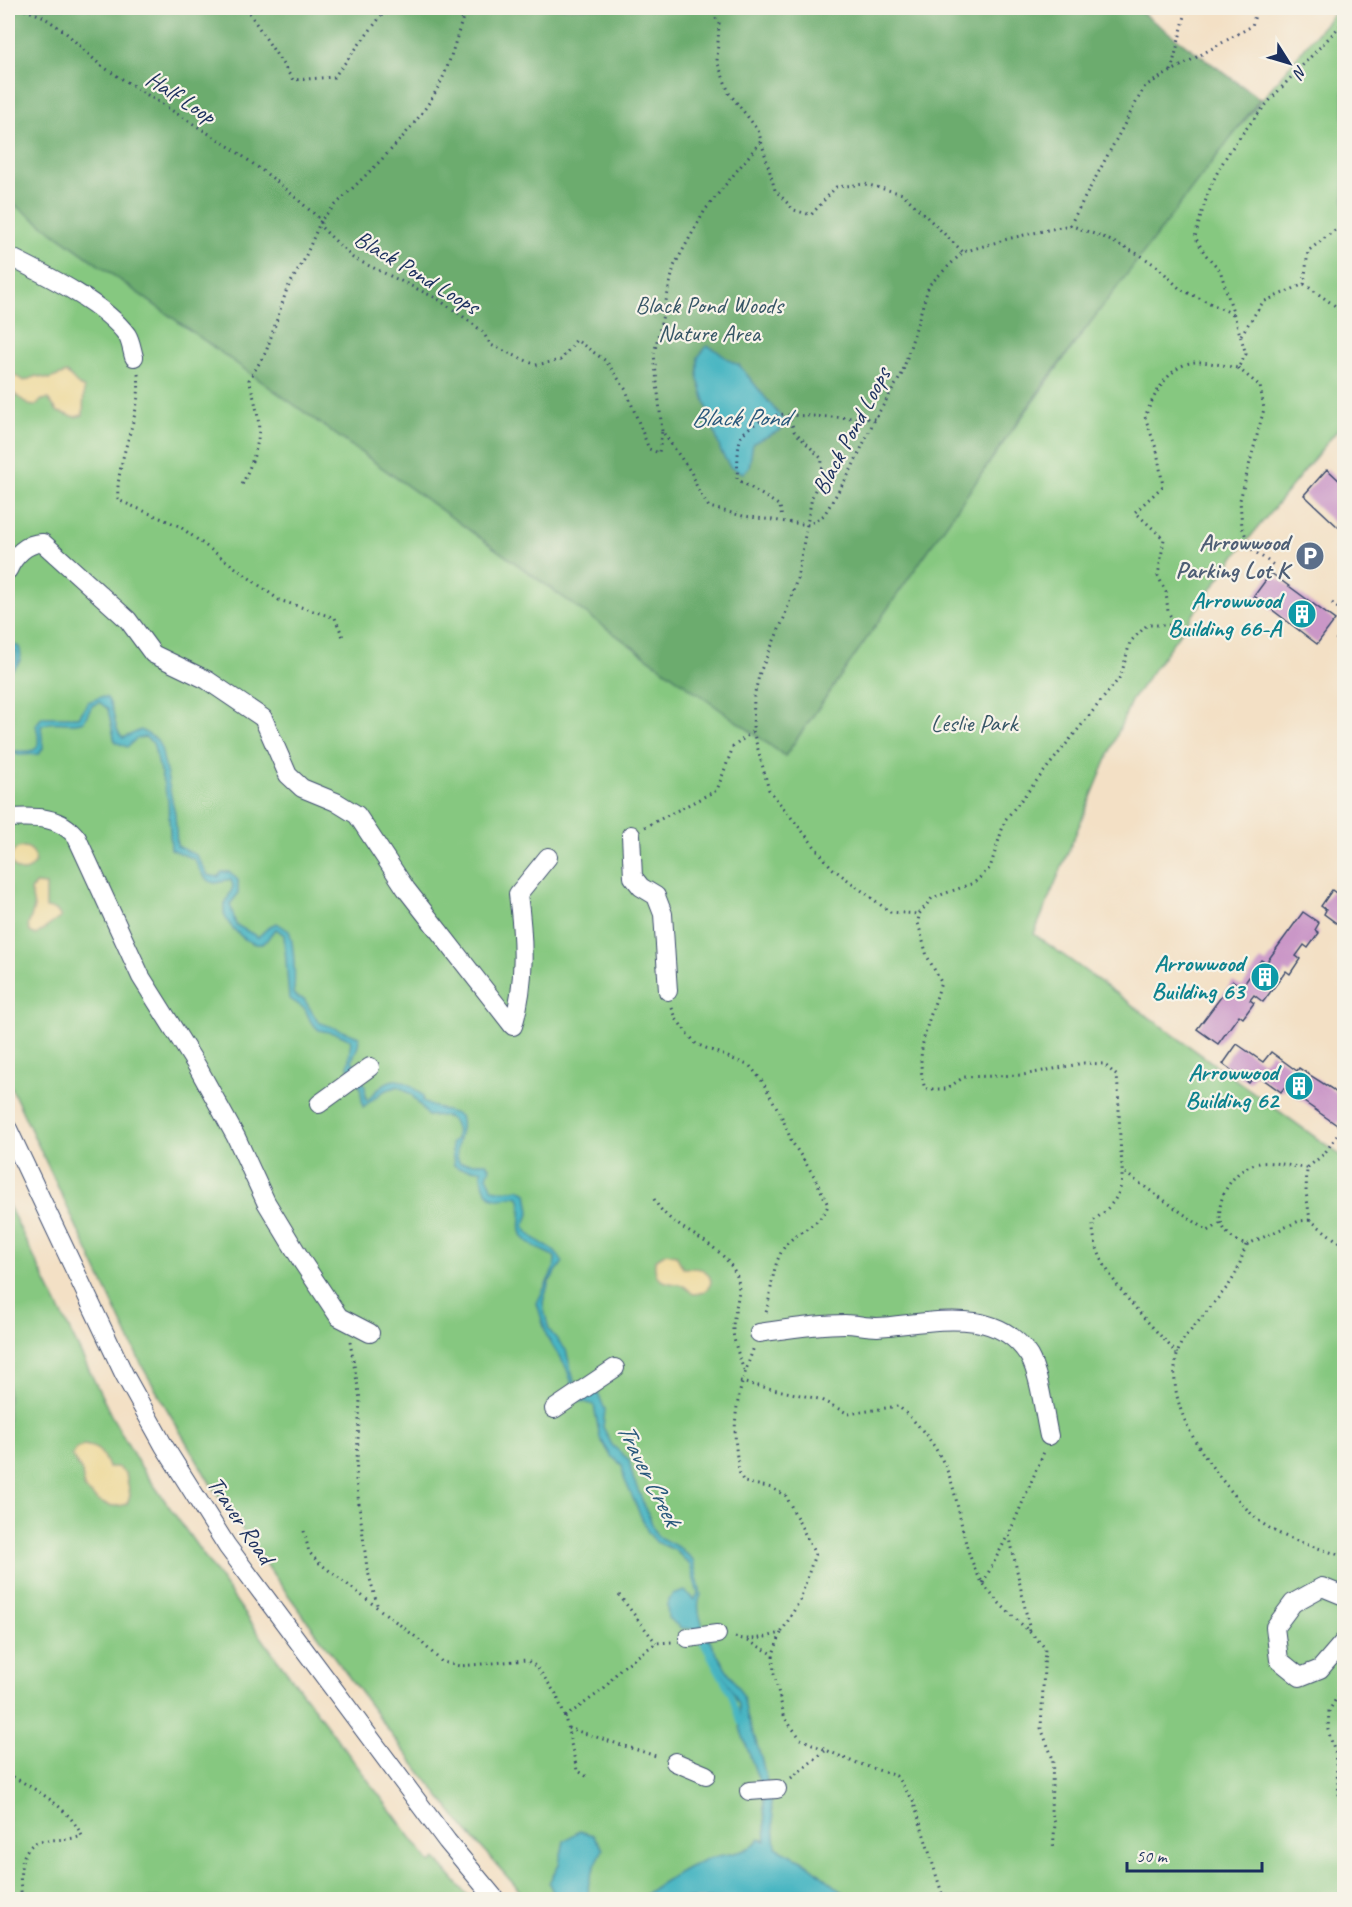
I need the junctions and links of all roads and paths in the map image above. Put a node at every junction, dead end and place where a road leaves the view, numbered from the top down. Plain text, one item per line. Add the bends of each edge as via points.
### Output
1 (19, 8) edge
2 (246, 8) edge
3 (396, 8) edge
4 (466, 8) edge
5 (709, 8) edge
6 (1187, 8) edge
7 (1257, 8) edge
8 (1344, 24) edge
9 (1171, 71) junction
10 (761, 141) junction
11 (321, 220) junction
12 (1344, 223) edge
13 (1070, 225) junction
14 (963, 252) junction
15 (8, 256) edge
16 (1304, 284) junction
17 (1344, 312) edge
18 (1233, 314) junction
19 (1241, 335) junction
20 (134, 357) joint
21 (1238, 368) junction
22 (789, 415) junction
23 (875, 418) junction
24 (662, 431) junction
25 (242, 485) dead end
26 (782, 519) junction
27 (809, 525) junction
28 (1275, 566) dead end
29 (8, 570) edge
30 (1340, 576) dead end
31 (1344, 580) edge
32 (1332, 603) dead end
33 (1344, 613) edge
34 (1344, 628) edge
35 (343, 637) dead end
36 (1336, 640) dead end
37 (753, 731) junction
38 (8, 818) edge
39 (630, 835) joint
40 (548, 857) dead end
41 (919, 914) junction
42 (668, 991) dead end
43 (370, 1067) dead end
44 (319, 1104) dead end
45 (1344, 1126) edge
46 (8, 1129) edge
47 (1307, 1168) junction
48 (1125, 1173) junction
49 (654, 1199) dead end
50 (1310, 1221) junction
51 (1221, 1223) junction
52 (1246, 1245) junction
53 (1344, 1246) edge
54 (344, 1320) junction
55 (370, 1333) dead end
56 (759, 1334) dead end
57 (1177, 1354) junction
58 (615, 1368) dead end
59 (744, 1373) dead end
60 (740, 1382) dead end
61 (554, 1409) dead end
62 (1048, 1436) joint
63 (304, 1532) dead end
64 (1009, 1534) junction
65 (1344, 1557) edge
66 (983, 1583) junction
67 (619, 1595) dead end
68 (1344, 1596) edge
69 (379, 1609) junction
70 (1030, 1632) junction
71 (781, 1633) dead end
72 (717, 1635) dead end
73 (688, 1638) joint
74 (745, 1640) dead end
75 (1344, 1641) edge
76 (656, 1643) junction
77 (773, 1654) junction
78 (1344, 1685) edge
79 (565, 1717) junction
80 (568, 1728) junction
81 (825, 1751) junction
82 (675, 1762) joint
83 (8, 1774) edge
84 (706, 1775) dead end
85 (589, 1778) dead end
86 (777, 1789) joint
87 (749, 1791) dead end
88 (1344, 1845) edge
89 (1053, 1850) dead end
90 (22, 1899) edge
91 (496, 1899) edge
92 (944, 1899) edge

1 - 11 path, Half Loop via 42,16 100,65 233,149
2 - 3 path via 293,80 334,77 385,11
4 - 11 path, Black Pond Loops via 444,74 425,105 399,140
5 - 10 path via 718,23 717,61 729,93 758,130
6 - 9 path
7 - 9 path via 1252,26
8 - 18 path via 1265,106 1216,174 1195,237 1220,270
9 - 13 path via 1144,86
10 - 14 path via 775,190 794,210 811,215 836,186 865,183 903,194
10 - 24 path via 705,210 674,266 654,354
11 - 24 path, Black Pond Loops via 321,227 353,258 435,298 482,331 491,345 511,355 536,365 561,360 576,340 606,361 626,390 649,449 659,453
11 - 25 path via 287,289 266,352 249,380 261,422 256,452
12 - 16 path via 1308,251
13 - 14 path, Black Pond Loops
13 - 18 path via 1140,255 1180,289
14 - 23 path, Black Pond Loops via 929,285 902,374
15 - 20 street via 91,303 128,336
16 - 17 path
16 - 19 path via 1263,302
18 - 19 path
19 - 21 path via 1246,354
20 - 35 path via 139,376 137,395 117,482 118,500 179,526 279,600 335,618
21 - 28 path via 1260,386 1264,409 1240,500 1242,527 1251,549
21 - 41 path via 1199,362 1179,367 1155,392 1145,417 1157,451 1163,486 1135,512 1164,539 1158,576 1173,620 1169,625 1147,625 1130,642 1121,676 1005,820 990,868 974,883 932,898
22 - 23 path
22 - 26 path via 764,420 740,438 737,479 780,506
22 - 27 path via 794,431 822,459
23 - 27 path, Black Pond Loops via 850,472 824,515
24 - 26 path, Black Pond Loops via 691,472 709,507 743,516
26 - 27 path, Black Pond Loops
27 - 37 path via 797,579 760,672 754,696
29 - 40 street via 19,552 43,543 128,621 153,654 207,680 263,718 288,775 302,788 357,815 406,889 513,1026 519,1009 525,947 519,894
30 - 31 path
32 - 33 path
34 - 36 path
37 - 39 path via 733,747 717,790
37 - 41 path via 769,790 832,868 890,912
38 - 54 street via 54,819 78,838 141,977 197,1066 272,1212 329,1304
39 - 42 street via 633,877 656,896 665,924
41 - 48 path via 927,956 941,982 919,1065 925,1089 946,1089 964,1077 1023,1075 1084,1063 1104,1064 1117,1076
43 - 44 street
45 - 47 path via 1324,1154
46 - 91 street, Traver Road via 124,1374 183,1476 234,1555 447,1841
47 - 50 path
47 - 51 path via 1260,1163 1239,1172 1220,1203
48 - 51 path via 1208,1231
48 - 57 path via 1109,1209 1093,1221 1092,1234 1112,1278
49 - 59 path via 667,1218 708,1241 735,1271 741,1284 733,1313 733,1332
50 - 52 path via 1299,1221
50 - 53 path
51 - 52 path via 1229,1236
52 - 57 path via 1237,1272 1182,1341
54 - 55 street
54 - 69 path via 360,1399 355,1468 360,1513 367,1568
56 - 62 street via 801,1326 845,1324 875,1327 969,1320 990,1325 1029,1357
57 - 65 path via 1175,1379 1184,1420 1202,1452 1244,1507 1272,1530
58 - 61 street
60 - 66 path via 819,1399 849,1414 898,1406 915,1420 952,1484 966,1545
62 - 64 path
63 - 69 path via 309,1552 318,1562
64 - 66 path
64 - 70 path
66 - 70 path
67 - 76 path
68 - 75 street via 1322,1587 1293,1603 1275,1628 1279,1660 1300,1677 1320,1670
69 - 79 path via 442,1662 526,1660 548,1680
70 - 89 path via 1045,1648 1041,1728 1053,1759
71 - 77 path
72 - 73 street
73 - 76 path
74 - 77 path
76 - 79 path
77 - 81 path via 785,1719 801,1739
78 - 88 path via 1329,1711 1328,1730 1335,1753
79 - 80 path
80 - 82 path
80 - 85 path via 578,1770
81 - 86 path
81 - 92 path via 896,1776 906,1787
82 - 84 street
83 - 90 path via 65,1813 82,1836 38,1841 27,1850 21,1865
86 - 87 street

